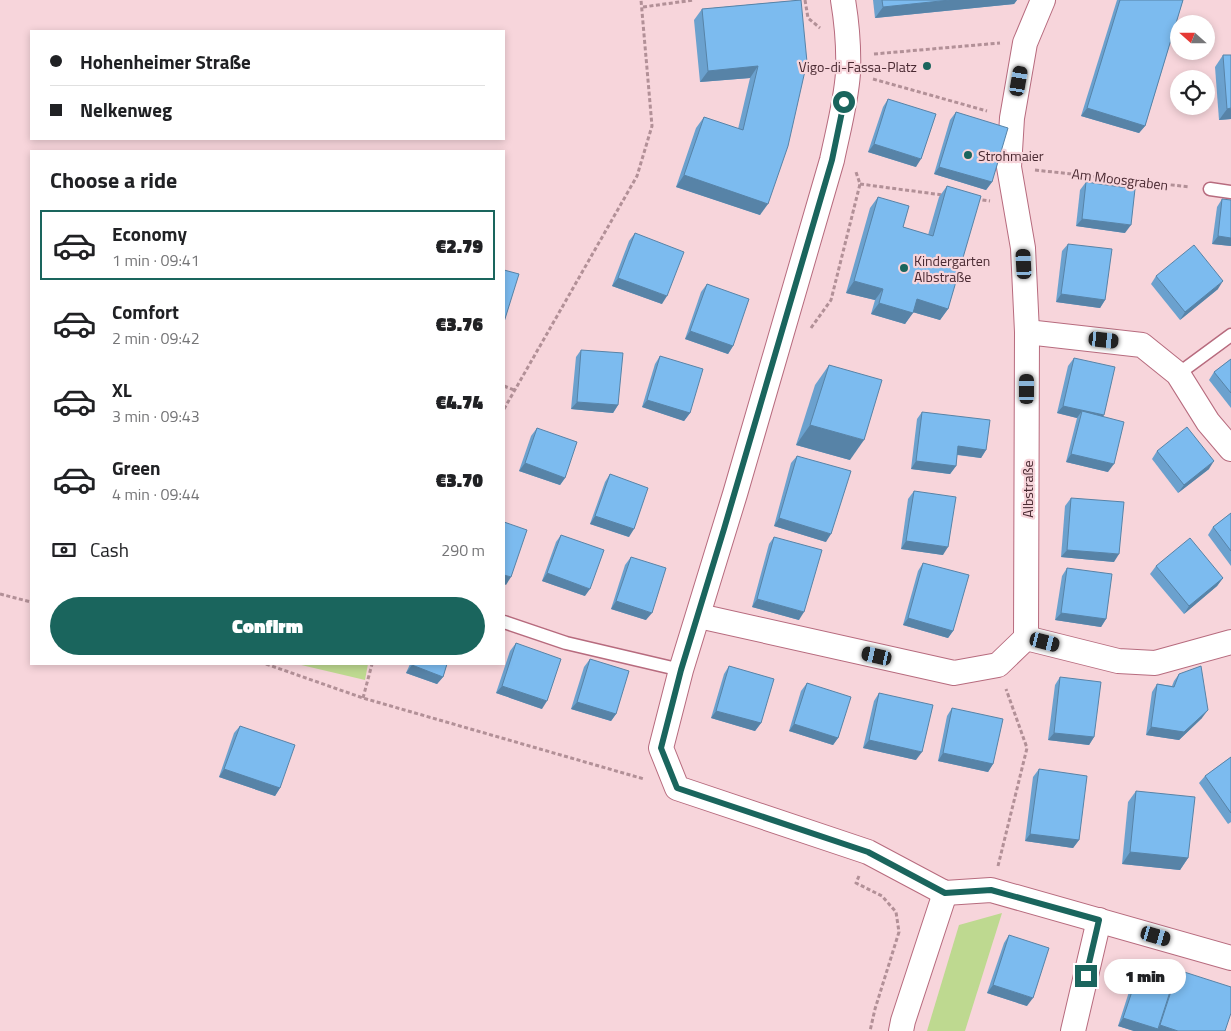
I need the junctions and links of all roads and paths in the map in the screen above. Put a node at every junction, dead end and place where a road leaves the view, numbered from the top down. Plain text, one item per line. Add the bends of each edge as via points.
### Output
1 (642, 0) edge
2 (694, 0) edge
3 (843, 0) edge
4 (1043, 0) edge
5 (642, 7) junction
6 (1025, 43) junction
7 (848, 49) junction
8 (848, 74) junction
9 (1012, 118) junction
10 (832, 160) junction
11 (1009, 167) junction
12 (1210, 190) joint
13 (1231, 192) edge
14 (947, 196) edge
15 (967, 198) edge
16 (1015, 204) junction
17 (1027, 332) junction
18 (1231, 335) edge
19 (1178, 374) junction
20 (505, 386) edge
21 (514, 390) junction
22 (505, 407) edge
23 (1231, 449) edge
24 (0, 594) edge
25 (30, 602) edge
26 (698, 616) junction
27 (505, 622) edge
28 (1026, 638) junction
29 (1231, 642) edge
30 (269, 665) edge
31 (372, 665) edge
32 (998, 665) junction
33 (681, 670) junction
34 (363, 698) junction
35 (677, 788) junction
36 (1003, 851) dead end
37 (868, 852) junction
38 (945, 893) junction
39 (1099, 920) junction
40 (1231, 958) edge
41 (870, 1031) edge
42 (900, 1031) edge
43 (1073, 1031) edge

1 - 5 path
2 - 5 path
3 - 7 street
4 - 6 street, Albstraße
5 - 21 path via 652,126 637,176
6 - 7 path via 990,43 870,55
6 - 9 street, Albstraße
7 - 8 street
8 - 9 path
8 - 10 street
9 - 11 street, Albstraße
10 - 14 path via 860,184
10 - 26 street
11 - 12 path, Am Moosgraben
11 - 16 street, Albstraße
12 - 13 lane
15 - 16 path
16 - 17 street, Albstraße via 1023,248
17 - 19 street via 1142,345
17 - 28 street, Albstraße
18 - 19 lane
19 - 23 street via 1208,422
20 - 21 path
21 - 22 path
24 - 25 path
26 - 32 street via 954,673
26 - 33 street
27 - 33 lane via 566,643
28 - 29 street via 1118,661 1155,663
28 - 32 street
30 - 34 path
31 - 34 path
32 - 36 path via 1027,748
33 - 35 street via 661,748
34 - 35 path
35 - 37 street
37 - 38 street
37 - 41 path via 856,883 882,896 896,912 899,932
38 - 39 street via 991,890
38 - 42 street
39 - 40 street
39 - 43 street

